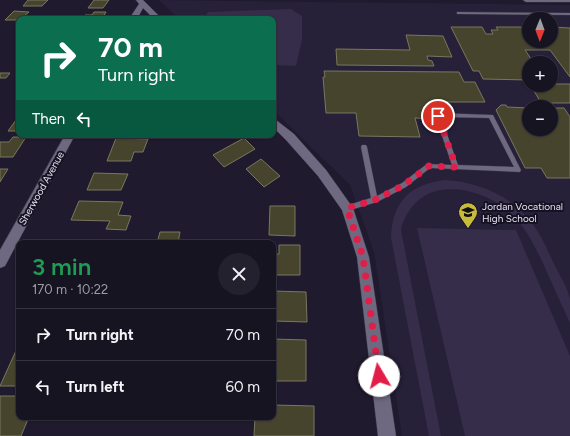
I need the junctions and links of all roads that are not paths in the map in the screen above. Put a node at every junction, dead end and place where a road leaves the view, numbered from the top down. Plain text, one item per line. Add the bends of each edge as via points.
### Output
1 (526, 0) edge
2 (570, 0) edge
3 (140, 2) edge
4 (458, 13) dead end
5 (570, 14) edge
6 (134, 16) edge
7 (155, 16) edge
8 (276, 125) edge
9 (68, 138) edge
10 (364, 147) dead end
11 (456, 167) junction
12 (375, 200) junction
13 (347, 208) junction
14 (0, 262) edge
15 (388, 436) edge

1 - 2 street
3 - 6 street
3 - 7 street
4 - 5 lane
8 - 13 street via 322,173
9 - 14 street, Sherwood Avenue
10 - 12 lane
11 - 11 lane via 518,170 491,116 438,116
11 - 12 lane via 429,166 404,185
12 - 13 lane
13 - 15 street via 363,257

